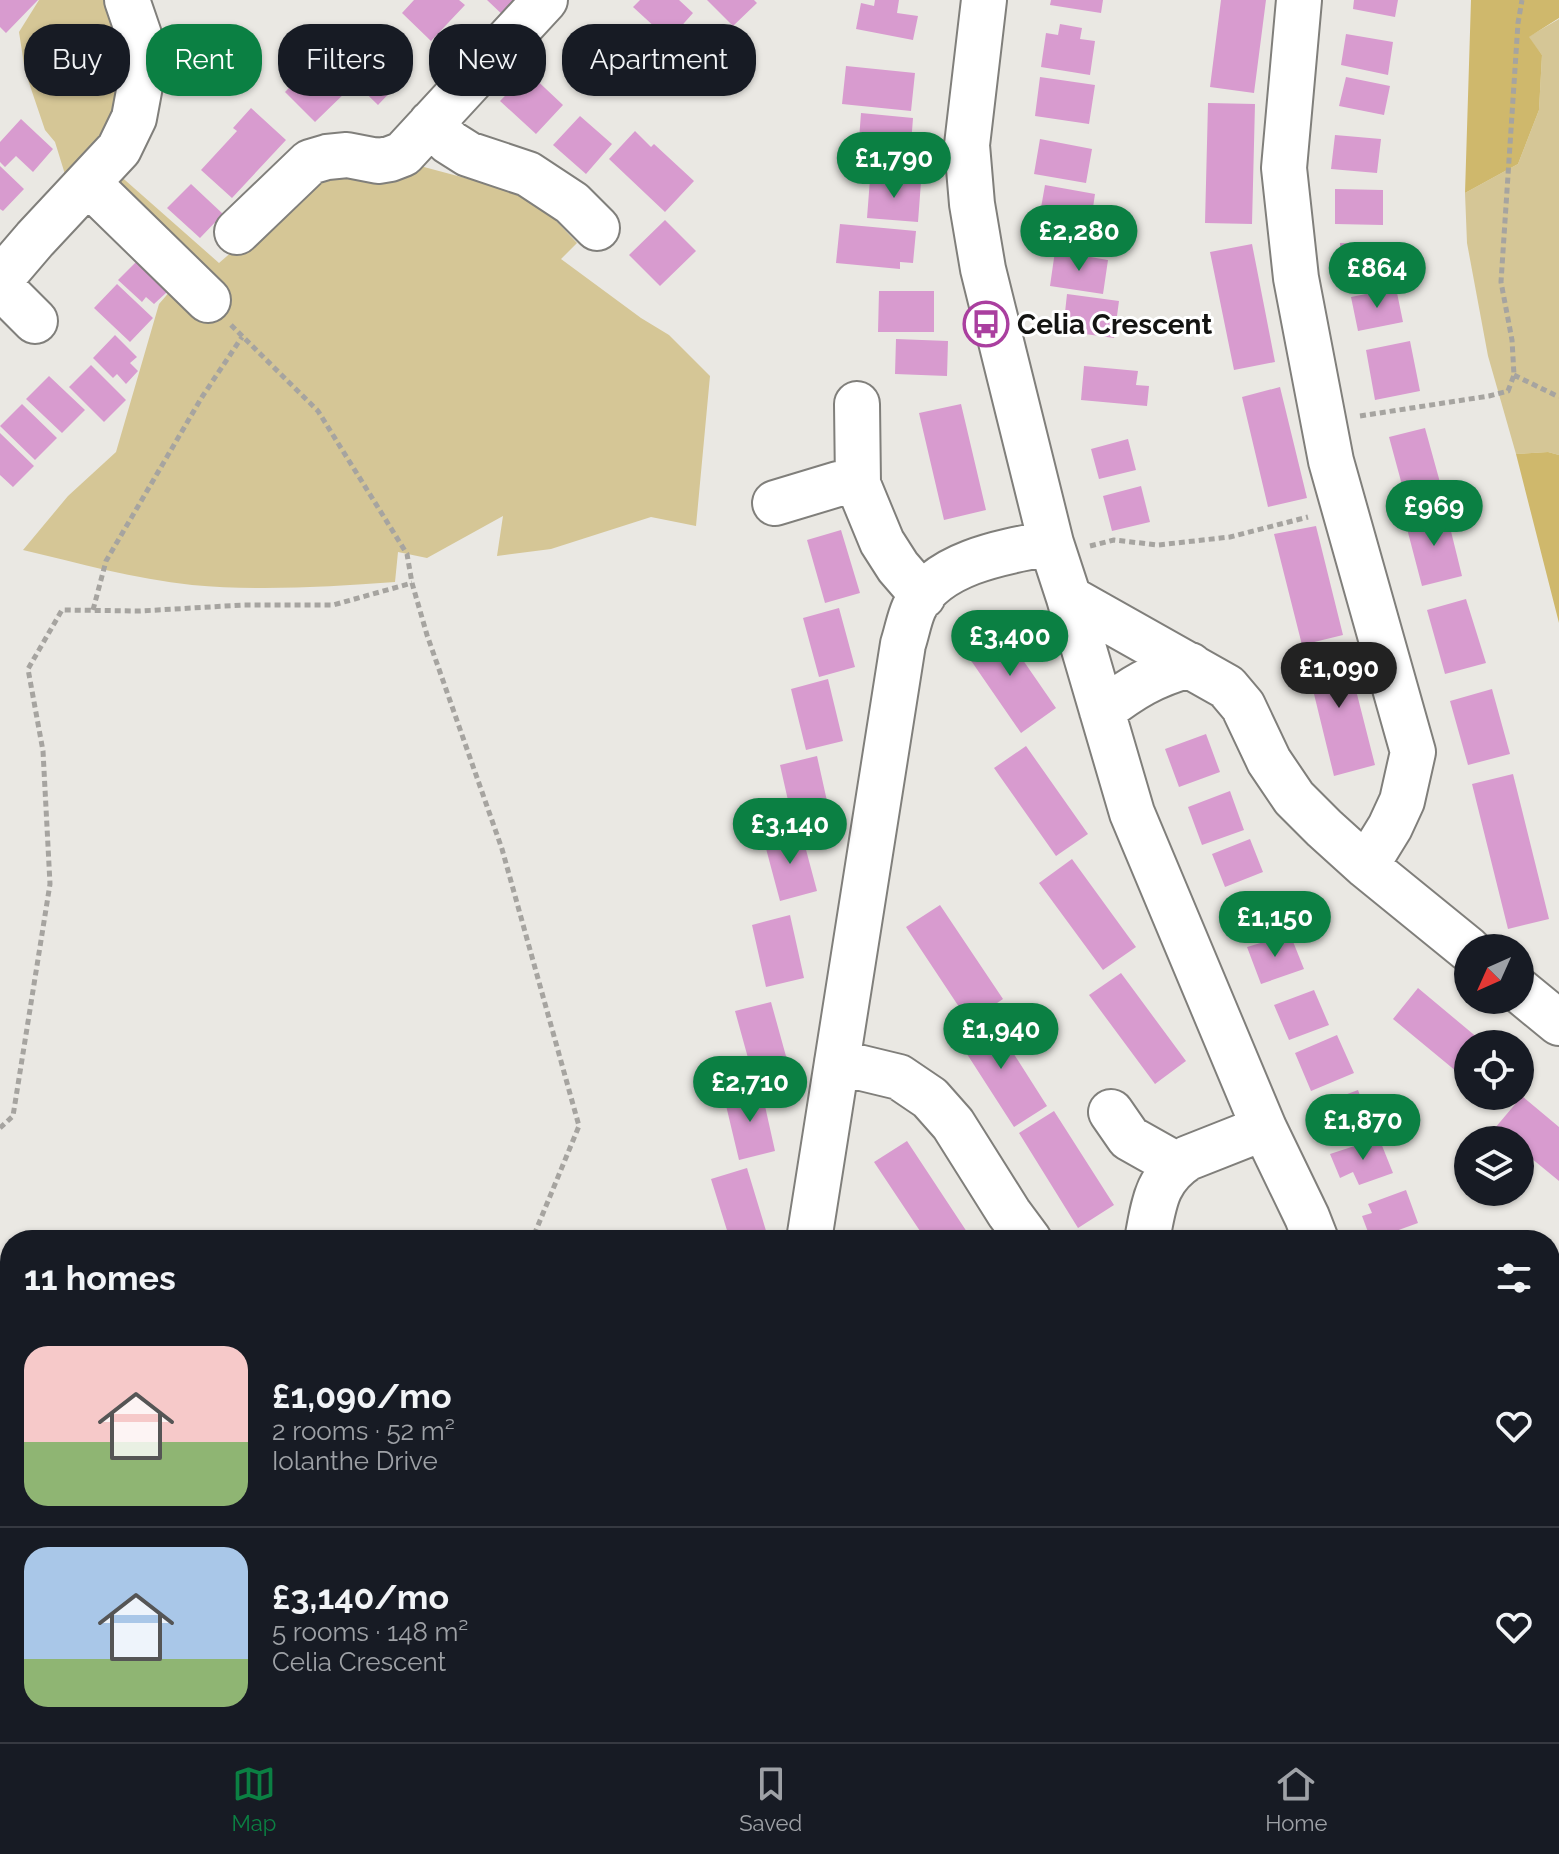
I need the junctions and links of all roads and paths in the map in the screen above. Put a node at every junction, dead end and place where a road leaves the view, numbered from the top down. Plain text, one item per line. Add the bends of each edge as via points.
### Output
1 (127, 0) edge
2 (545, 0) edge
3 (984, 0) edge
4 (1299, 0) edge
5 (1522, 0) edge
6 (431, 123) junction
7 (88, 183) junction
8 (597, 228) dead end
9 (237, 232) dead end
10 (0, 280) edge
11 (0, 286) edge
12 (208, 300) joint
13 (35, 321) dead end
14 (242, 337) junction
15 (1514, 375) junction
16 (1559, 397) edge
17 (857, 404) dead end
18 (1323, 422) junction
19 (858, 484) junction
20 (775, 503) dead end
21 (1306, 517) dead end
22 (1114, 540) dead end
23 (1051, 543) junction
24 (412, 583) junction
25 (923, 596) junction
26 (1069, 598) junction
27 (93, 610) junction
28 (1190, 665) junction
29 (1102, 711) junction
30 (1366, 866) junction
31 (1454, 938) edge
32 (1534, 1002) edge
33 (1559, 1023) edge
34 (837, 1062) junction
35 (1111, 1112) dead end
36 (0, 1128) edge
37 (1264, 1128) junction
38 (1177, 1165) junction
39 (536, 1230) edge
40 (811, 1230) edge
41 (1022, 1230) edge
42 (1149, 1230) edge
43 (1312, 1230) edge

1 - 7 street via 139,35 142,75 134,118 119,149
2 - 6 street
3 - 23 street via 967,145 972,204 983,269
4 - 18 street via 1284,168 1296,278
5 - 15 path via 1501,282
6 - 8 street via 468,154 528,174 572,203
6 - 9 street via 403,154 390,159 347,155 310,162
7 - 10 street
7 - 12 street
11 - 13 street
12 - 14 path
14 - 24 path via 318,411 407,554
14 - 27 path via 106,561
15 - 16 path
15 - 18 path via 1508,391 1489,396
17 - 19 street
18 - 30 street via 1413,752 1402,801
19 - 20 street via 838,484
19 - 25 street via 882,542
21 - 22 path via 1230,537 1158,545
23 - 25 street via 959,567
23 - 26 street
24 - 27 path via 333,605
24 - 39 path via 502,849 579,1126
25 - 34 street via 903,644
26 - 28 street
26 - 29 street
27 - 36 path via 62,610 28,669 43,751 50,884 13,1116
28 - 29 street via 1162,673
28 - 30 street via 1227,687 1294,798
29 - 37 street via 1132,813
30 - 31 street
32 - 33 street
34 - 40 street
34 - 41 street via 899,1077 930,1098 953,1124
35 - 38 street via 1129,1138
37 - 38 street
37 - 43 street
38 - 42 street via 1160,1187

